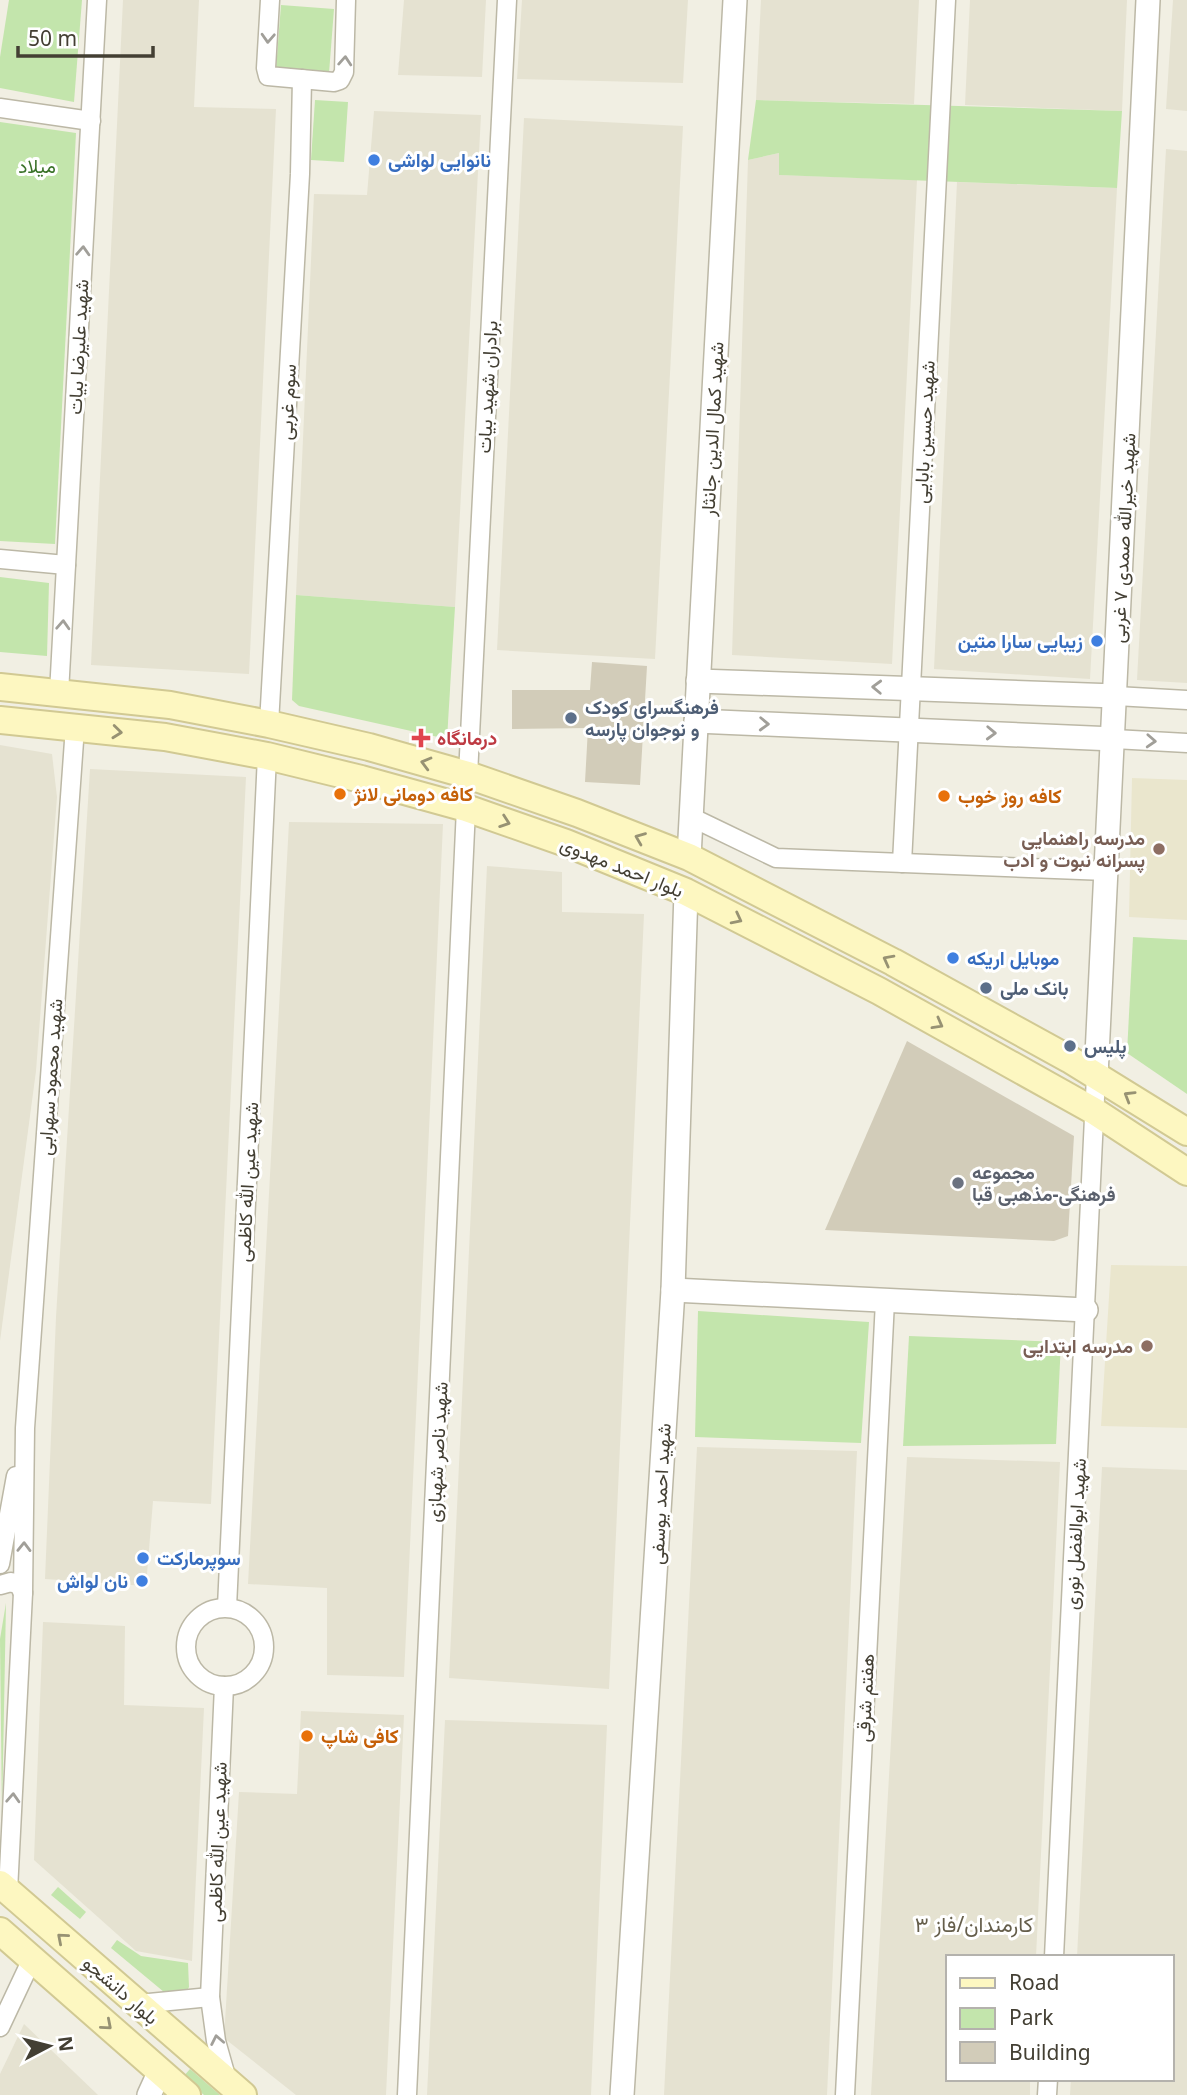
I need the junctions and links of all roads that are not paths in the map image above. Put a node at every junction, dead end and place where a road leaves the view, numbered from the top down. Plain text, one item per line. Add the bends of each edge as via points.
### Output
1 (97, 0) edge
2 (270, 0) edge
3 (346, 0) edge
4 (507, 0) edge
5 (735, 0) edge
6 (946, 0) edge
7 (1148, 0) edge
8 (302, 79) junction
9 (0, 108) edge
10 (91, 121) junction
11 (0, 559) edge
12 (66, 565) junction
13 (698, 681) junction
14 (0, 687) edge
15 (911, 688) junction
16 (59, 693) junction
17 (1116, 696) junction
18 (1187, 700) edge
19 (0, 720) edge
20 (696, 722) junction
21 (269, 724) junction
22 (75, 727) junction
23 (909, 730) junction
24 (1114, 738) junction
25 (1187, 743) edge
26 (267, 756) junction
27 (468, 775) junction
28 (466, 808) junction
29 (691, 817) junction
30 (689, 858) junction
31 (902, 863) junction
32 (1106, 871) junction
33 (686, 892) junction
34 (1096, 1076) junction
35 (1094, 1111) junction
36 (1187, 1132) edge
37 (1187, 1171) edge
38 (673, 1290) junction
39 (885, 1301) junction
40 (1086, 1310) junction
41 (25, 1428) junction
42 (0, 1564) edge
43 (0, 1585) edge
44 (23, 1593) junction
45 (228, 1607) junction
46 (224, 1686) junction
47 (5, 1842) edge
48 (4, 1887) edge
49 (0, 1931) edge
50 (1054, 1955) edge
51 (32, 1959) junction
52 (210, 1997) junction
53 (139, 2004) junction
54 (0, 2027) edge
55 (178, 2040) junction
56 (154, 2083) edge
57 (235, 2088) edge
58 (187, 2095) edge
59 (407, 2095) edge
60 (622, 2095) edge
61 (845, 2095) edge

1 - 10 street, شهید علیرضا بیات
2 -> 8 street via 268,76
8 -> 3 street via 340,80
4 - 27 street, برادران شهید بیات
5 - 13 street, شهید کمال الدین جانثار
6 - 15 street, شهید حسین بابایی
7 - 17 street, شهید خیرالله صمدی ۷ غربی
8 - 21 street, سوم غربی
9 - 10 street
12 -> 10 street, شهید علیرضا بیات
11 - 12 street
16 -> 12 street, شهید علیرضا بیات
15 -> 13 street
13 - 20 street, شهید کمال الدین جانثار
14 - 16 main road, بلوار احمد مهدوی
15 - 17 street
15 - 23 street, شهید حسین بابایی
16 - 21 main road, بلوار احمد مهدوی via 170,705
17 - 18 street
17 - 24 street, شهید خیرالله صمدی ۷ غربی
19 - 22 main road, بلوار احمد مهدوی
20 -> 23 street
20 - 29 street, شهید کمال الدین جانثار
21 - 26 main road
27 -> 21 main road, بلوار احمد مهدوی
22 -> 26 main road, بلوار احمد مهدوی via 165,737
22 - 41 street, شهید محمود سهرابی
23 -> 24 street
23 - 31 street, شهید حسین بابایی
24 -> 25 street
24 - 32 street, شهید خیرالله صمدی ۷ غربی
26 - 28 main road, بلوار احمد مهدوی
26 - 45 street, شهید عین الله کاظمی
30 -> 27 main road, بلوار احمد مهدوی
28 -> 33 main road, بلوار احمد مهدوی
28 - 59 street, شهید ناصر شهبازی
29 - 30 street, شهید کمال الدین جانثار
29 - 31 street via 776,858
30 - 33 main road
34 -> 30 main road, بلوار احمد مهدوی via 894,962
31 - 32 street
32 - 34 street, شهید خیرالله صمدی ۷ غربی
33 -> 35 main road, بلوار احمد مهدوی via 878,991
33 - 38 street, شهید احمد یوسفی
34 - 35 street, شهید ابوالفضل نوری
36 -> 34 main road, بلوار احمد مهدوی
35 - 37 main road, بلوار احمد مهدوی
35 - 40 street, شهید ابوالفضل نوری
38 - 39 street
38 - 60 street, شهید احمد یوسفی
39 - 40 street
39 - 61 street, هفتم شرقی
40 - 50 street, شهید ابوالفضل نوری
41 - 42 street, شهید محمود سهرابی
44 -> 41 street, شهید محمود سهرابی
43 - 44 street via 10,1581
47 -> 44 street, شهید محمود سهرابی
45 - 46 street via 255,1620 265,1648 252,1676
45 - 46 street via 199,1617 186,1645 196,1673
46 - 52 street, شهید عین الله کاظمی
47 - 48 street, شهید محمود سهرابی
53 -> 48 main road, بلوار دانشجو
49 - 51 main road, بلوار دانشجو
51 - 54 street
51 -> 56 main road, بلوار دانشجو
52 - 53 street
57 -> 52 street, شهید عین الله کاظمی via 216,2041
53 - 55 main road, بلوار دانشجو
55 - 56 main road
55 - 57 main road, بلوار دانشجو
56 - 58 main road, بلوار دانشجو

